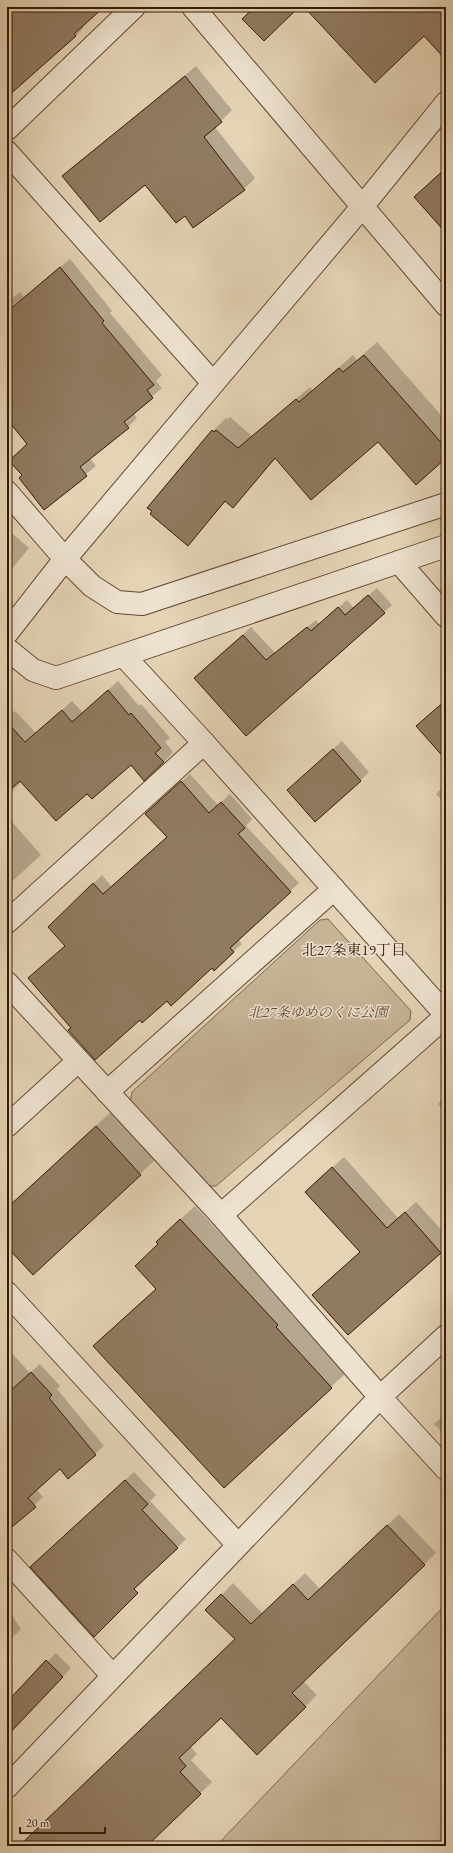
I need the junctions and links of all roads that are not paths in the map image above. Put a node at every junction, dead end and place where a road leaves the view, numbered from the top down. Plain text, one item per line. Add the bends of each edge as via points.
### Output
1 (134, 7) edge
2 (193, 7) edge
3 (446, 103) edge
4 (7, 129) edge
5 (7, 152) edge
6 (362, 207) junction
7 (446, 305) edge
8 (213, 383) junction
9 (7, 492) edge
10 (446, 504) edge
11 (446, 546) edge
12 (65, 559) junction
13 (399, 562) junction
14 (446, 616) edge
15 (7, 633) edge
16 (7, 649) edge
17 (124, 656) junction
18 (204, 743) junction
19 (334, 888) junction
20 (7, 922) edge
21 (7, 983) edge
22 (446, 1016) edge
23 (78, 1061) junction
24 (107, 1092) junction
25 (7, 1126) edge
26 (221, 1215) junction
27 (7, 1293) edge
28 (446, 1336) edge
29 (380, 1397) junction
30 (446, 1469) edge
31 (238, 1545) junction
32 (7, 1560) edge
33 (112, 1675) junction
34 (7, 1787) edge

1 - 4 street
2 - 6 street
3 - 6 street
5 - 8 street
6 - 7 street
6 - 8 street
8 - 12 street
9 - 12 street
10 - 12 street via 142,604 117,602 92,586
11 - 13 street
12 - 15 street
13 - 14 street
13 - 17 street
16 - 17 street via 33,670 56,678
17 - 18 street
18 - 19 street
18 - 20 street
19 - 22 street
19 - 24 street
21 - 23 street
22 - 26 street
23 - 24 street
23 - 25 street
24 - 26 street
26 - 29 street
27 - 31 street
28 - 29 street
29 - 30 street
29 - 31 street
31 - 33 street
32 - 33 street
33 - 34 street

